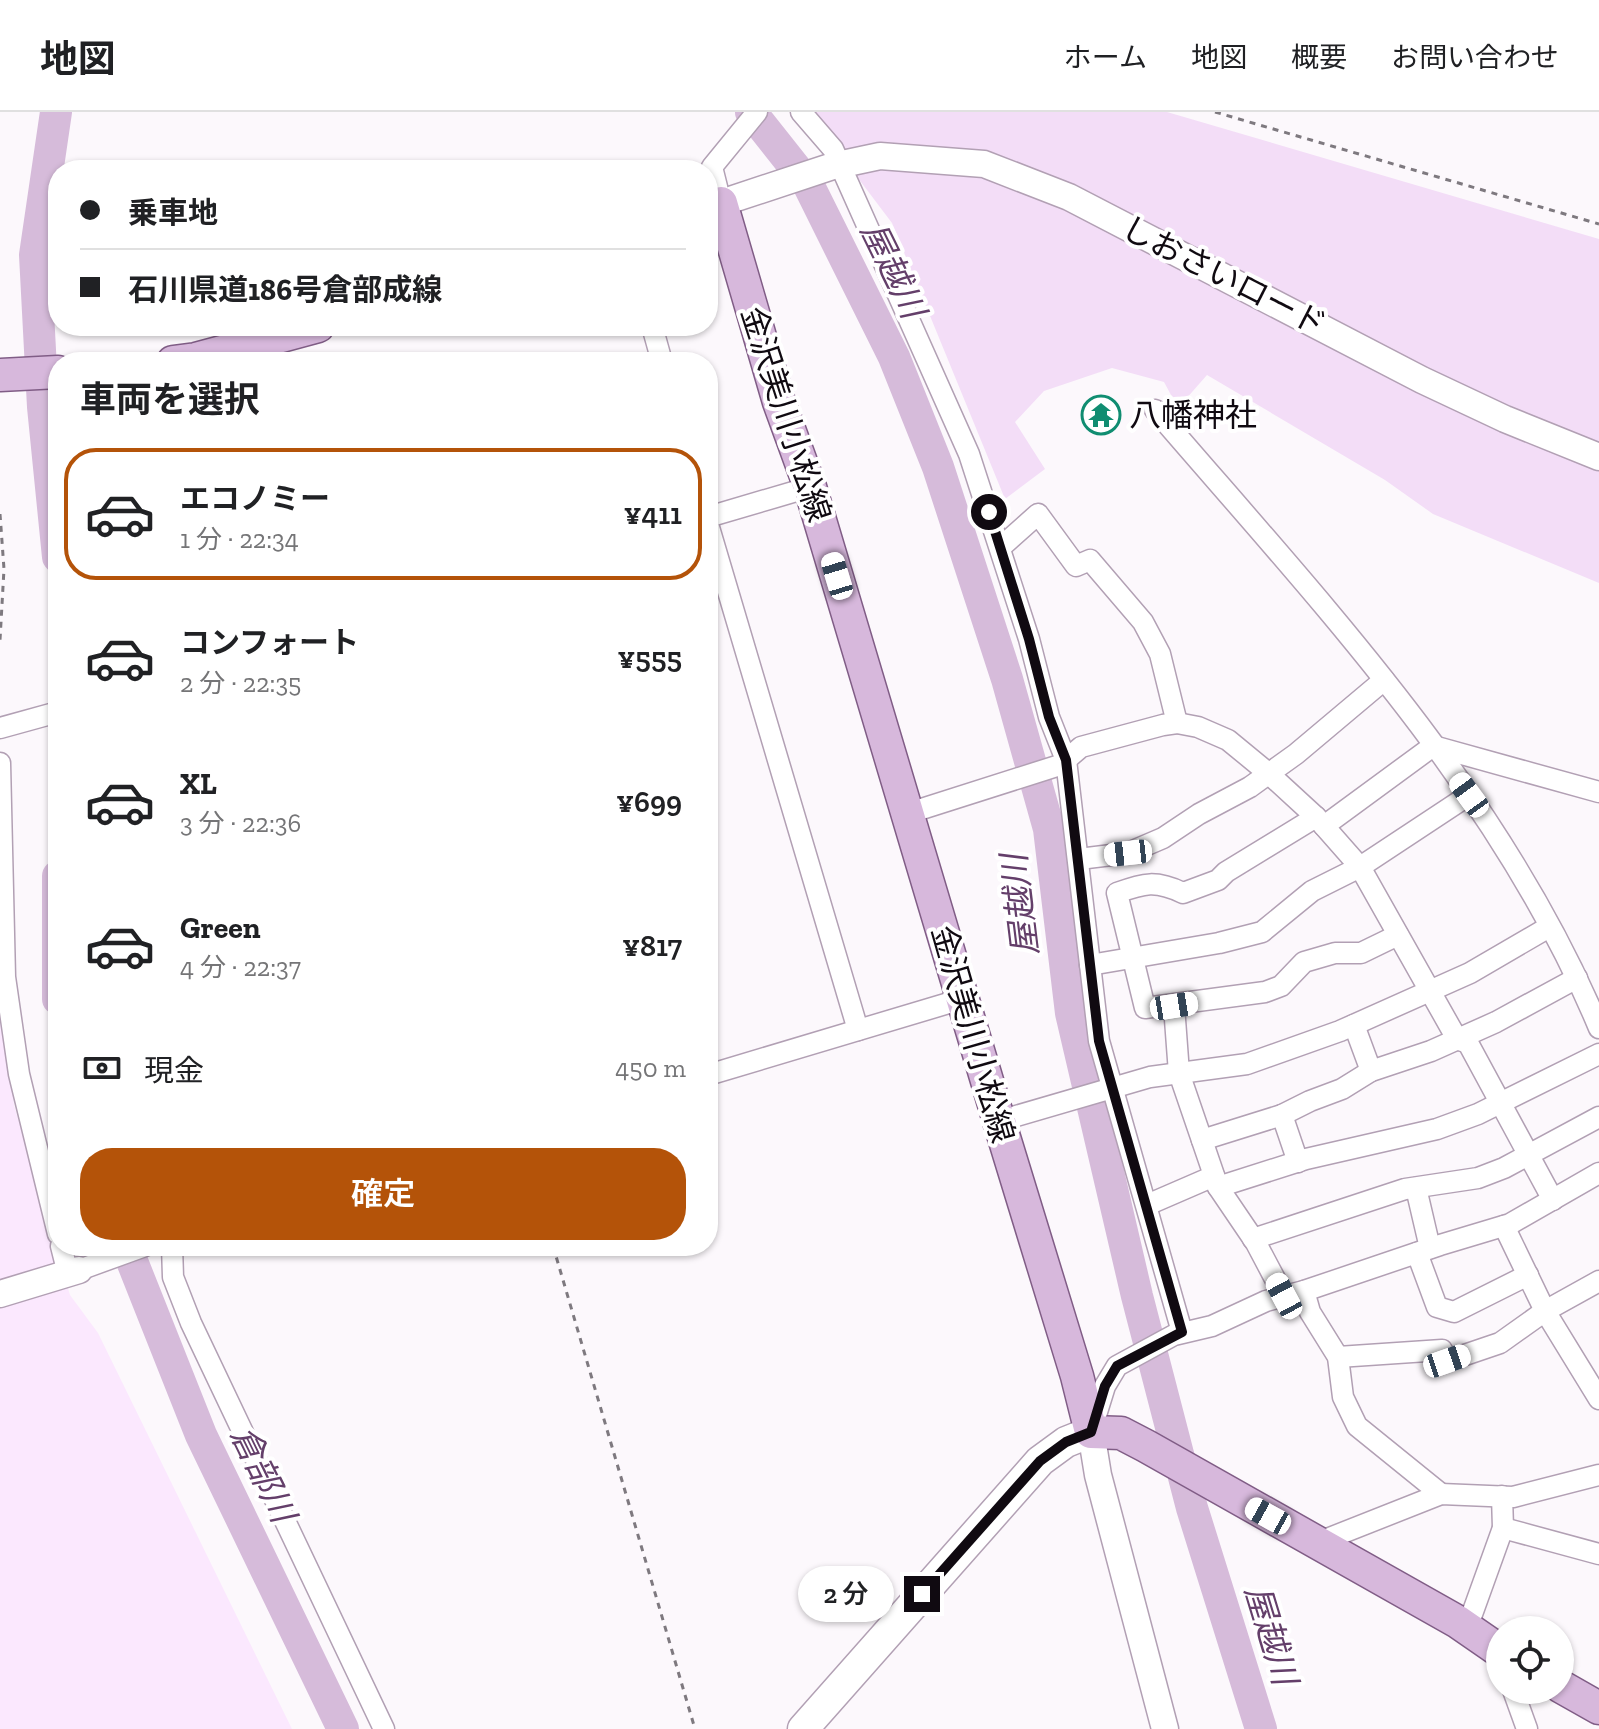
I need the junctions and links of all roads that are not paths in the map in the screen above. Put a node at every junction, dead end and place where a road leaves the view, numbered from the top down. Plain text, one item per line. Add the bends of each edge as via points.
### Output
1 (757, 112) edge
2 (801, 112) edge
3 (716, 160) edge
4 (836, 165) junction
5 (718, 203) edge
6 (718, 216) edge
7 (282, 336) edge
8 (224, 352) edge
9 (48, 373) edge
10 (1, 375) edge
11 (1155, 410) dead end
12 (1599, 457) edge
13 (810, 487) junction
14 (718, 514) edge
15 (1001, 547) junction
16 (718, 558) edge
17 (1384, 680) junction
18 (48, 715) edge
19 (1177, 723) junction
20 (10, 725) edge
21 (1433, 746) junction
22 (1063, 762) junction
23 (0, 763) edge
24 (1269, 773) junction
25 (1599, 792) edge
26 (1469, 795) junction
27 (909, 813) junction
28 (1320, 821) junction
29 (1079, 859) junction
30 (1360, 867) junction
31 (1549, 927) junction
32 (1398, 935) junction
33 (1132, 957) junction
34 (1090, 965) junction
35 (1587, 988) edge
36 (1430, 991) junction
37 (962, 999) junction
38 (1174, 1006) junction
39 (1354, 1025) junction
40 (1599, 1028) edge
41 (858, 1030) junction
42 (1457, 1039) junction
43 (1599, 1054) edge
44 (1371, 1071) junction
45 (718, 1072) edge
46 (1179, 1073) junction
47 (1110, 1089) junction
48 (1501, 1103) junction
49 (1282, 1115) junction
50 (1599, 1117) edge
51 (999, 1121) junction
52 (1202, 1140) junction
53 (1529, 1155) junction
54 (1298, 1162) junction
55 (1599, 1173) edge
56 (1216, 1182) junction
57 (1416, 1188) junction
58 (48, 1193) edge
59 (1553, 1200) junction
60 (1147, 1205) junction
61 (1504, 1226) junction
62 (1253, 1239) junction
63 (1424, 1250) junction
64 (66, 1256) edge
65 (117, 1256) edge
66 (172, 1256) edge
67 (73, 1272) junction
68 (1528, 1275) junction
69 (1599, 1281) edge
70 (0, 1294) edge
71 (1294, 1294) junction
72 (1545, 1311) junction
73 (1178, 1334) junction
74 (1338, 1357) junction
75 (1599, 1399) edge
76 (1091, 1432) junction
77 (1599, 1475) edge
78 (1441, 1494) junction
79 (1502, 1496) junction
80 (1503, 1528) junction
81 (1317, 1543) junction
82 (1599, 1554) edge
83 (1467, 1628) junction
84 (1486, 1642) edge
85 (1574, 1694) edge
86 (1518, 1704) edge
87 (1599, 1708) edge
88 (384, 1729) edge
89 (803, 1729) edge
90 (1165, 1729) edge
91 (1527, 1729) edge

1 - 3 street
2 - 4 street via 833,149
4 - 5 street, しおさいロード
4 - 12 street, しおさいロード via 880,156 984,164 1011,173 1083,204 1422,380
4 - 15 street via 969,454
6 - 13 main road, 金沢美川小松線
7 - 8 main road
9 - 10 main road
11 - 17 street
13 - 14 street
13 - 27 main road, 金沢美川小松線
15 - 19 street via 1038,514 1076,566 1090,560 1143,622 1160,654
15 - 22 street
16 - 41 street
17 - 21 street
17 - 24 street
18 - 20 street
19 - 22 street via 1081,747
19 - 24 street via 1228,740
21 - 25 street
21 - 26 street
21 - 28 street
22 - 27 street
22 - 29 street
23 - 58 street via 5,977 19,1074
24 - 28 street
24 - 29 street via 1163,838 1128,853
26 - 30 street
26 - 31 street
27 - 37 main road, 金沢美川小松線
28 - 30 street
28 - 33 street via 1218,880 1183,893 1161,883 1117,893
29 - 34 street
30 - 32 street
30 - 33 street via 1312,891 1262,932
31 - 35 street
31 - 36 street
32 - 36 street
32 - 38 street via 1361,953 1335,953 1304,962 1281,986 1265,992
33 - 34 street
33 - 38 street via 1145,1008
34 - 47 street
35 - 40 street
35 - 42 street
36 - 39 street
36 - 42 street
37 - 41 street
37 - 51 main road, 金沢美川小松線
38 - 46 street
39 - 44 street
39 - 46 street via 1247,1064
41 - 45 street
42 - 44 street
42 - 48 street via 1468,1043
43 - 48 street
44 - 49 street
46 - 47 street
46 - 52 street
47 - 51 street
47 - 60 street
48 - 53 street
48 - 54 street via 1437,1129
49 - 52 street
49 - 54 street
50 - 53 street
51 - 76 main road, 金沢美川小松線
52 - 56 street
53 - 57 street via 1478,1178
53 - 59 street
54 - 56 street
55 - 59 street
56 - 60 street
56 - 62 street
57 - 62 street
57 - 63 street
59 - 61 street
60 - 73 street
61 - 63 street
61 - 68 street
62 - 71 street
63 - 68 street via 1437,1307 1454,1312
63 - 71 street
64 - 67 street
65 - 67 street
66 - 88 street via 173,1277 191,1323
67 - 70 street
68 - 72 street
69 - 72 street
71 - 73 street
71 - 74 street
72 - 74 street via 1500,1343 1447,1361 1442,1350
72 - 75 street
73 - 76 street via 1117,1366
74 - 78 street via 1343,1397 1357,1426
76 - 81 main road via 1121,1433
76 - 89 main road via 1040,1461
76 - 90 street
77 - 79 street
78 - 79 street
78 - 81 street
79 - 80 street
80 - 82 street
80 - 83 street
81 - 83 main road
83 - 84 main road
85 - 87 main road
86 - 91 street

